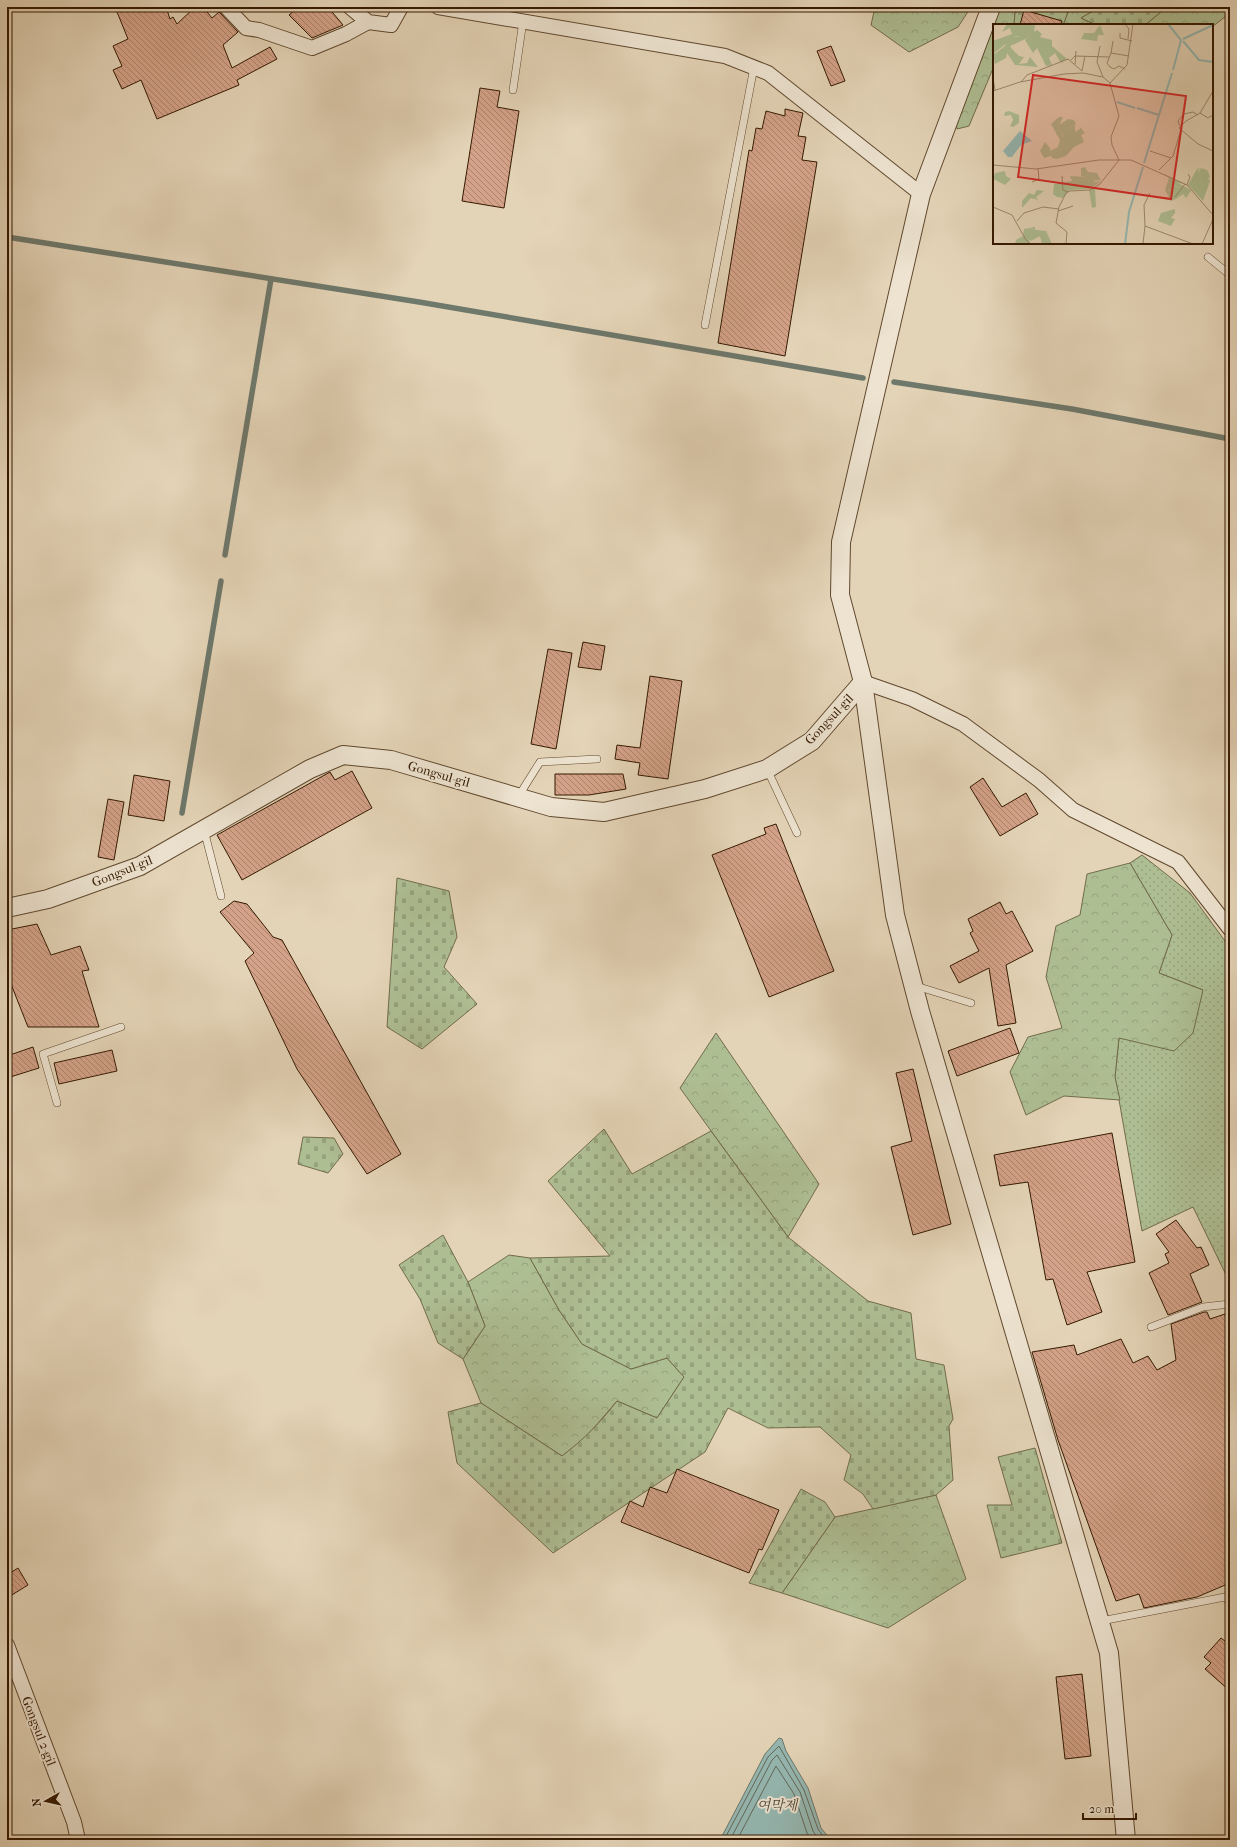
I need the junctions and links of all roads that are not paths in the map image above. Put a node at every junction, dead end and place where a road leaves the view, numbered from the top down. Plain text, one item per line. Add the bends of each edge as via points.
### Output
1 (226, 7) edge
2 (350, 7) edge
3 (401, 7) edge
4 (438, 7) edge
5 (991, 7) edge
6 (523, 21) junction
7 (368, 22) junction
8 (754, 67) junction
9 (513, 90) dead end
10 (921, 194) junction
11 (1208, 257) dead end
12 (1230, 275) edge
13 (705, 325) dead end
14 (862, 682) junction
15 (597, 759) dead end
16 (767, 769) junction
17 (518, 797) junction
18 (204, 830) junction
19 (797, 833) dead end
20 (222, 896) dead end
21 (7, 908) edge
22 (1230, 929) edge
23 (913, 986) junction
24 (971, 1003) dead end
25 (121, 1026) dead end
26 (57, 1104) dead end
27 (1230, 1304) edge
28 (1151, 1327) dead end
29 (1230, 1603) edge
30 (1100, 1622) junction
31 (7, 1645) edge
32 (78, 1840) edge
33 (1126, 1840) edge

1 - 7 street via 246,28 312,48
2 - 7 street
3 - 7 street via 391,24
4 - 6 street
5 - 10 street
6 - 8 street via 725,56
6 - 9 lane
8 - 10 street via 768,73
8 - 13 lane
10 - 14 street via 841,542 840,595
11 - 12 lane
14 - 16 street, Gongsul-gil via 812,741
14 - 22 street via 912,699 963,724 1039,780 1073,810 1178,862
14 - 23 street via 895,915
15 - 17 lane via 540,762
16 - 17 street, Gongsul-gil via 705,789 604,812 550,807
16 - 19 lane
17 - 18 street, Gongsul-gil via 391,760 343,755 310,769
18 - 20 lane
18 - 21 street, Gongsul-gil via 140,866 48,899
23 - 24 lane
23 - 30 street
25 - 26 lane via 43,1054
27 - 28 lane via 1203,1307
29 - 30 lane via 1224,1597
30 - 33 street via 1110,1653
31 - 32 street, Gongsul 2-gil

